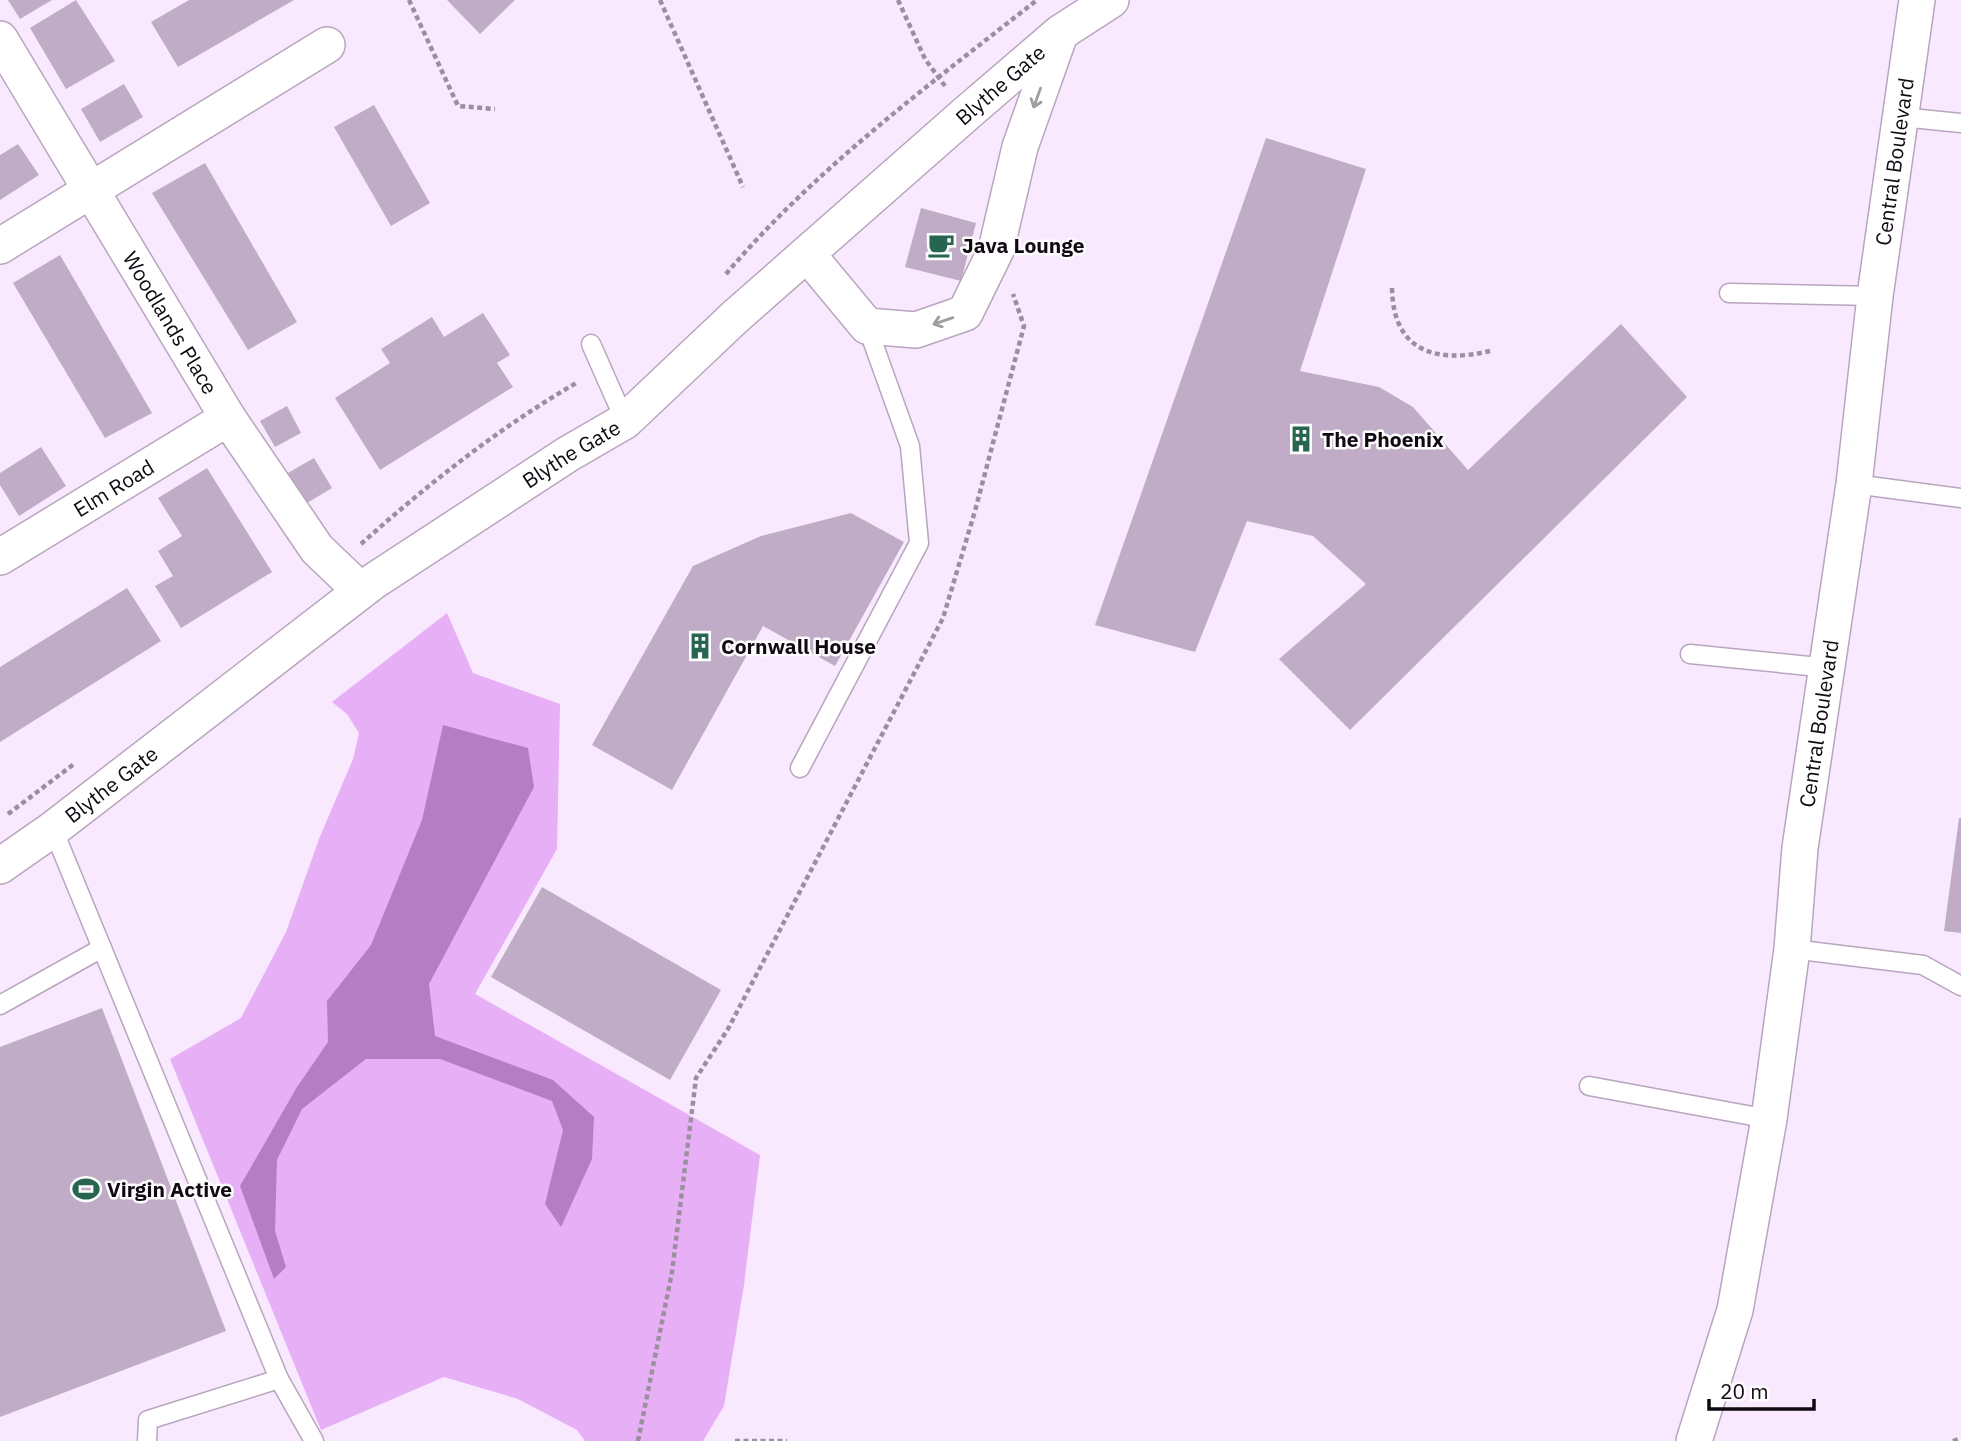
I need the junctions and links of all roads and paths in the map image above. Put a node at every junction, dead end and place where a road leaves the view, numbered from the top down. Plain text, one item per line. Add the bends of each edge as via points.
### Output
1 (408, 0) edge
2 (660, 0) edge
3 (1037, 0) edge
4 (1917, 0) edge
5 (1105, 1) edge
6 (1060, 33) junction
7 (0, 39) edge
8 (327, 45) dead end
9 (495, 109) dead end
10 (1901, 117) junction
11 (1961, 123) edge
12 (743, 187) dead end
13 (93, 191) junction
14 (0, 246) edge
15 (996, 250) junction
16 (808, 256) junction
17 (719, 283) dead end
18 (1392, 288) dead end
19 (1729, 293) dead end
20 (1875, 296) junction
21 (867, 326) junction
22 (591, 344) dead end
23 (1490, 351) dead end
24 (603, 368) junction
25 (228, 418) junction
26 (625, 421) junction
27 (1854, 484) junction
28 (1961, 498) edge
29 (0, 557) edge
30 (333, 567) junction
31 (361, 591) junction
32 (1690, 654) dead end
33 (1829, 668) junction
34 (76, 762) dead end
35 (800, 768) dead end
36 (0, 820) edge
37 (53, 829) junction
38 (0, 866) edge
39 (102, 948) junction
40 (1793, 949) junction
41 (1961, 986) edge
42 (0, 1005) edge
43 (1589, 1086) dead end
44 (1769, 1119) junction
45 (279, 1378) junction
46 (1961, 1438) edge
47 (148, 1441) edge
48 (314, 1441) edge
49 (638, 1441) edge
50 (735, 1441) edge
51 (787, 1441) edge
52 (1694, 1441) edge
53 (1953, 1441) edge

1 - 9 path via 458,106
2 - 12 path
3 - 17 path via 824,174 754,241
4 - 10 street, Central Boulevard
5 - 6 street, Blythe Gate
6 -> 15 street via 1020,147
6 - 16 street, Blythe Gate
7 - 13 street, Woodlands Place
8 - 13 street
10 - 11 lane
10 - 20 street, Central Boulevard
13 - 14 street
13 - 25 street, Woodlands Place
15 -> 21 street via 965,313 916,330
15 - 49 path via 1024,326 943,618 728,1029 696,1078 672,1272
16 - 21 street
16 - 26 street, Blythe Gate via 735,317
18 - 23 path via 1392,313 1405,337 1422,350 1464,357
19 - 20 lane
20 - 27 street, Central Boulevard
21 - 35 lane via 910,446 919,544
22 - 24 lane
24 - 26 lane
24 - 30 path via 541,403 422,489
25 - 29 street, Elm Road
25 - 30 street, Woodlands Place
26 - 31 street, Blythe Gate
27 - 28 lane
27 - 33 street, Central Boulevard
30 - 31 street, Woodlands Place
31 - 37 street, Blythe Gate
32 - 33 lane
33 - 40 street, Central Boulevard via 1800,848
34 - 36 path
37 - 38 street, Blythe Gate
37 - 39 lane
39 - 42 lane
39 - 45 lane
40 - 41 lane via 1923,965
40 - 44 street, Central Boulevard
43 - 44 lane
44 - 52 street, Central Boulevard via 1735,1310
45 - 47 lane via 148,1420
45 - 48 lane
46 - 53 path
50 - 51 path

